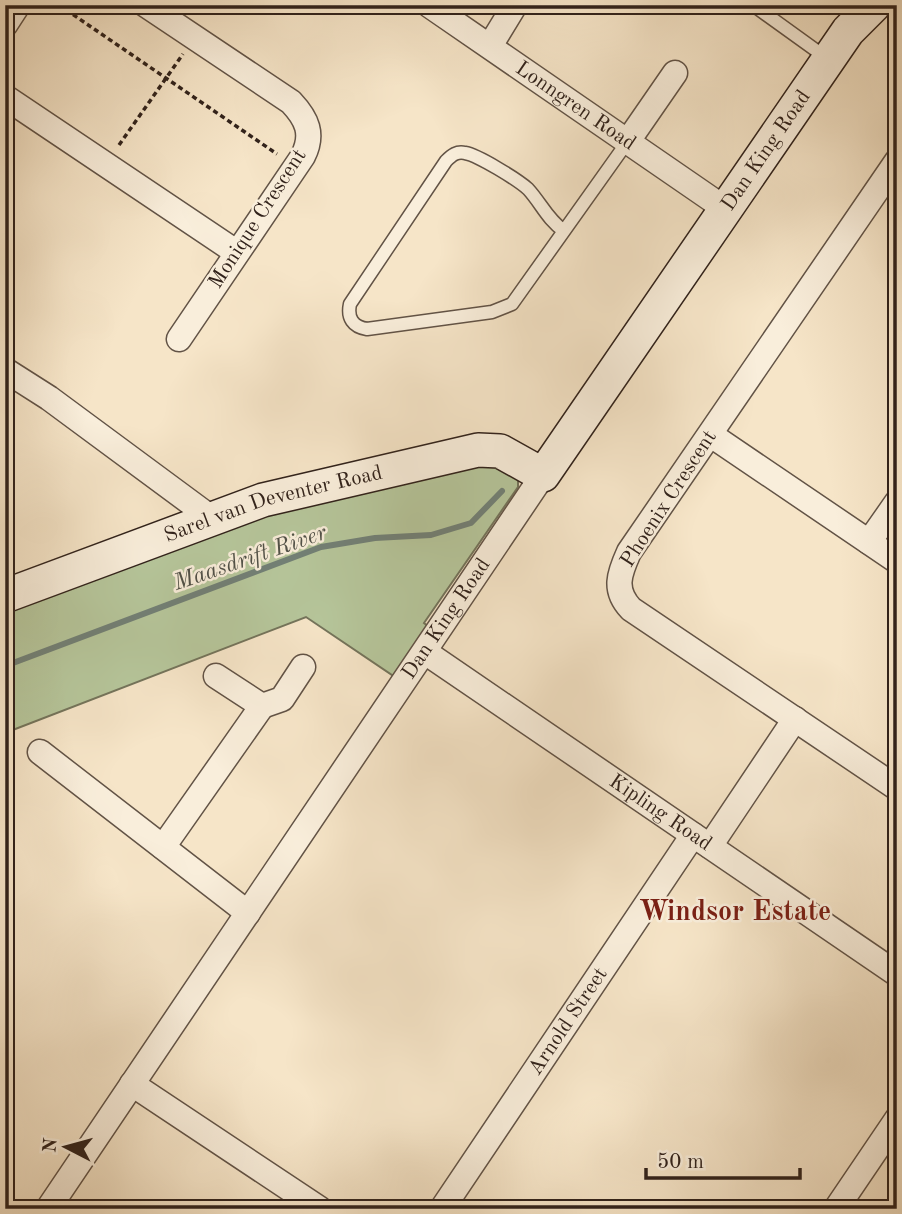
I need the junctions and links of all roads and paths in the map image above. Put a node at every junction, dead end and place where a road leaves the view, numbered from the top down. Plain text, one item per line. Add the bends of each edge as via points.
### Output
1 (18, 5) edge
2 (59, 5) edge
3 (146, 5) edge
4 (429, 5) edge
5 (515, 5) edge
6 (753, 5) edge
7 (874, 5) edge
8 (852, 18) edge
9 (5, 24) edge
10 (194, 38) junction
11 (490, 46) junction
12 (828, 59) junction
13 (675, 74) dead end
14 (165, 79) junction
15 (5, 97) edge
16 (628, 141) junction
17 (897, 160) edge
18 (105, 164) junction
19 (296, 166) junction
20 (724, 208) junction
21 (564, 231) junction
22 (236, 252) junction
23 (179, 339) dead end
24 (5, 370) edge
25 (711, 435) junction
26 (543, 475) junction
27 (897, 502) edge
28 (210, 517) junction
29 (869, 542) junction
30 (897, 561) edge
31 (5, 596) edge
32 (425, 652) junction
33 (303, 667) dead end
34 (216, 676) dead end
35 (261, 706) junction
36 (795, 719) junction
37 (40, 752) dead end
38 (897, 788) edge
39 (702, 840) junction
40 (163, 847) junction
41 (248, 913) junction
42 (897, 974) edge
43 (132, 1084) junction
44 (894, 1124) edge
45 (48, 1209) edge
46 (319, 1209) edge
47 (442, 1209) edge
48 (836, 1209) edge

1 - 9 street
2 - 14 path
3 - 10 street, Monique Crescent
4 - 11 street, Lonngren Road
5 - 11 street
6 - 12 lane
7 - 8 street, Dan King Road
8 - 12 street, Dan King Road
10 - 14 path
10 - 19 street, Monique Crescent via 299,110 309,135
11 - 16 street, Lonngren Road
12 - 20 street, Dan King Road
13 - 16 street
14 - 18 path
14 - 19 path
15 - 18 street
16 - 20 street, Lonngren Road
16 - 21 lane
17 - 25 street, Phoenix Crescent
18 - 22 street
19 - 22 street, Monique Crescent
20 - 26 street, Dan King Road
21 - 21 lane via 518,298 504,308 367,329 351,319 350,304 454,154 476,156 523,186
22 - 23 street, Monique Crescent
24 - 28 street
25 - 29 street
25 - 36 street, Phoenix Crescent via 629,552 618,582 619,593 631,609
26 - 28 street, Sarel van Deventer Road via 500,451 478,450 262,500
26 - 32 street, Dan King Road
27 - 29 street
28 - 31 street, Sarel van Deventer Road
29 - 30 street
32 - 39 street, Kipling Road
32 - 41 street, Dan King Road
33 - 35 street via 282,699
34 - 35 street
35 - 40 street
36 - 38 street, Phoenix Crescent
36 - 39 street, Arnold Street
37 - 40 street
39 - 42 street, Kipling Road
39 - 47 street, Arnold Street
40 - 41 street
41 - 43 street, Dan King Road
43 - 45 street, Dan King Road
43 - 46 street
44 - 48 street

